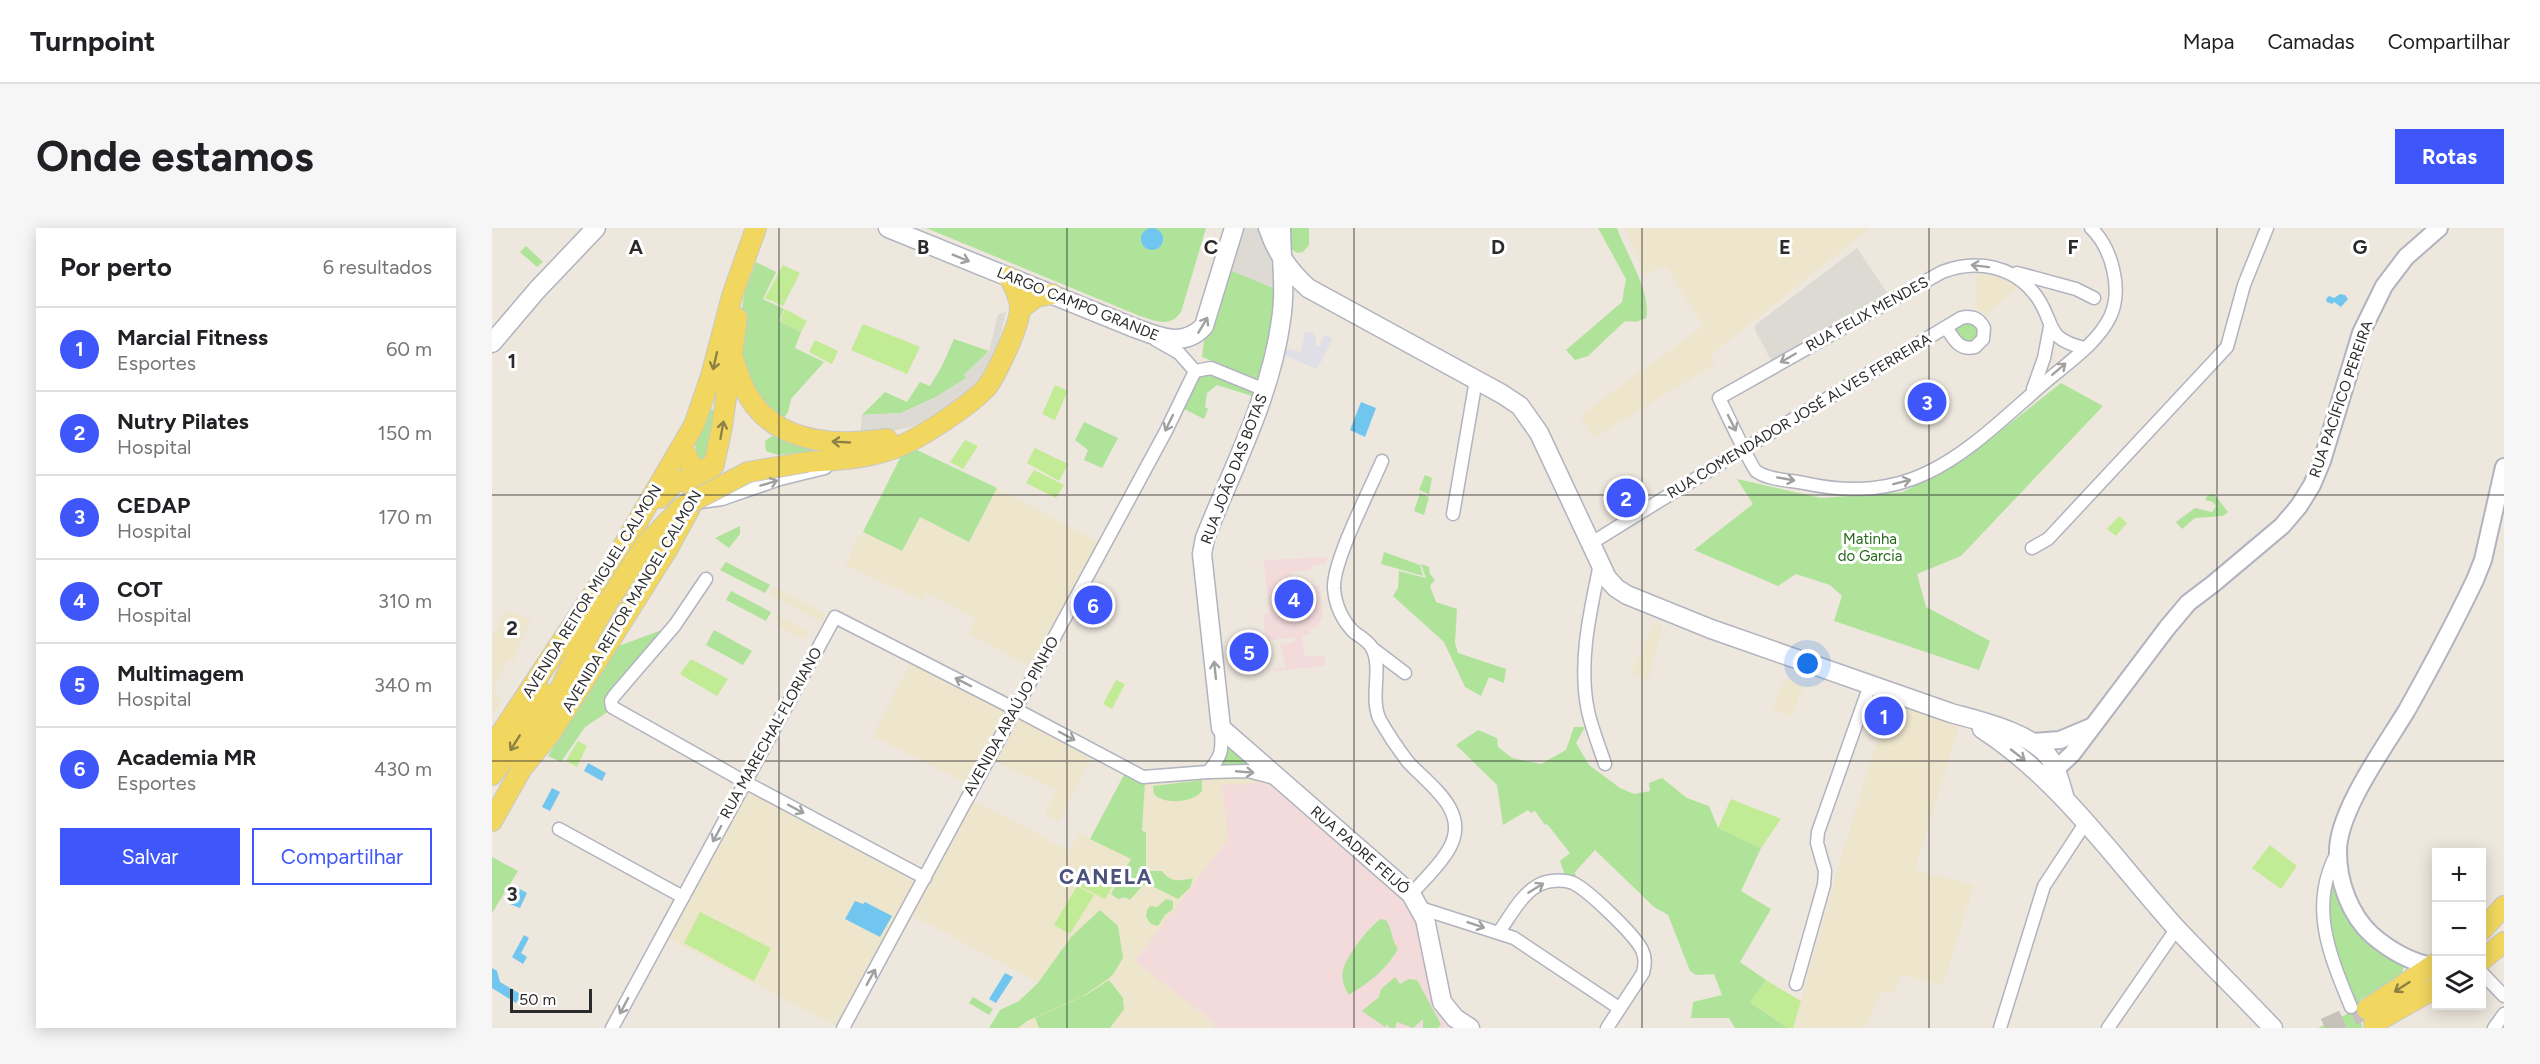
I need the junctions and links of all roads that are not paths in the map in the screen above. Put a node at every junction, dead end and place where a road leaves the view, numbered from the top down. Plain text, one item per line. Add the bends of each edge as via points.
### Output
1 (596, 228) edge
2 (756, 228) edge
3 (888, 228) edge
4 (1234, 228) edge
5 (1268, 228) edge
6 (1281, 228) edge
7 (2091, 228) edge
8 (2267, 228) edge
9 (2439, 228) edge
10 (1281, 258) junction
11 (743, 264) junction
12 (2007, 271) junction
13 (1009, 277) junction
14 (1308, 288) junction
15 (1052, 294) junction
16 (2094, 298) dead end
17 (1283, 307) junction
18 (1020, 309) junction
19 (1132, 327) junction
20 (1946, 327) dead end
21 (2050, 327) junction
22 (492, 342) edge
23 (2084, 348) junction
24 (732, 353) junction
25 (1195, 371) junction
26 (1476, 380) junction
27 (1265, 390) junction
28 (2031, 394) junction
29 (920, 434) junction
30 (682, 447) junction
31 (1745, 447) junction
32 (861, 456) junction
33 (1382, 461) dead end
34 (714, 464) junction
35 (2504, 467) edge
36 (693, 503) junction
37 (1453, 514) dead end
38 (640, 520) junction
39 (1590, 544) junction
40 (2032, 548) dead end
41 (1600, 564) junction
42 (706, 579) dead end
43 (1372, 648) junction
44 (573, 662) junction
45 (1375, 673) junction
46 (1870, 685) junction
47 (1015, 708) junction
48 (1951, 713) junction
49 (2094, 725) junction
50 (1221, 728) junction
51 (2031, 742) junction
52 (492, 747) edge
53 (1605, 764) dead end
54 (522, 768) junction
55 (1208, 772) junction
56 (2048, 772) junction
57 (492, 775) edge
58 (1280, 780) junction
59 (745, 782) junction
60 (492, 822) edge
61 (2086, 822) junction
62 (559, 829) dead end
63 (2338, 852) junction
64 (925, 878) junction
65 (683, 897) junction
66 (1416, 901) junction
67 (2504, 906) edge
68 (2486, 925) edge
69 (2177, 928) junction
70 (1498, 932) junction
71 (2504, 942) edge
72 (2486, 956) edge
73 (2432, 961) edge
74 (2432, 964) edge
75 (2486, 977) edge
76 (1796, 984) dead end
77 (2432, 989) edge
78 (2504, 996) edge
79 (1619, 1008) junction
80 (2364, 1013) junction
81 (2504, 1014) edge
82 (612, 1028) edge
83 (843, 1028) edge
84 (1470, 1028) edge
85 (1607, 1028) edge
86 (2000, 1028) edge
87 (2108, 1028) edge
88 (2273, 1028) edge
89 (2494, 1028) edge

1 - 22 main road
2 - 11 main road, AVENIDA REITOR MIGUEL CALMON
3 -> 13 main road, LARGO CAMPO GRANDE
19 -> 4 main road, LARGO CAMPO GRANDE via 1178,340 1197,334 1208,318
5 - 10 main road
6 - 10 main road
7 - 23 street via 2105,247 2112,266 2115,303 2100,333
8 - 40 street via 2244,285 2227,347 2048,539
9 - 49 street, RUA PACÍFICO PEREIRA via 2406,257 2384,285 2361,333 2322,461 2299,506 2282,526 2188,603
10 - 14 main road
10 - 17 main road
11 - 24 main road, AVENIDA REITOR MANOEL CALMON
11 -> 30 main road, AVENIDA REITOR MIGUEL CALMON via 704,399
12 - 16 street via 2076,289
12 - 21 street, RUA FELIX MENDES via 2037,297
12 -> 31 street, RUA FELIX MENDES via 1970,264 1942,272 1719,398
13 - 15 main road, LARGO CAMPO GRANDE
13 - 18 main road
14 - 17 main road via 1292,292
14 - 26 main road
15 - 18 main road via 1036,297
15 - 19 main road, LARGO CAMPO GRANDE
17 - 27 main road, RUA JOÃO DAS BOTAS
18 - 29 main road via 1011,340 987,387 960,410
19 - 25 street via 1179,353
20 - 31 street, RUA COMENDADOR JOSÉ ALVES FERREIRA
21 - 23 street, RUA FELIX MENDES via 2064,342
21 - 28 street
28 -> 23 street
29 -> 24 main road via 844,443 796,435 755,406 741,383
34 -> 24 main road, AVENIDA REITOR MANOEL CALMON
25 - 27 street via 1211,368
25 -> 47 street, AVENIDA ARAÚJO PINHO
26 - 37 street
26 - 39 main road via 1520,406
50 -> 27 main road, RUA JOÃO DAS BOTAS via 1202,554
31 -> 28 street via 1752,468 1765,476 1821,487 1873,489 1909,482 1945,463
29 - 32 main road via 891,450
30 - 34 main road via 693,468 704,470
30 - 38 main road, AVENIDA REITOR MIGUEL CALMON
31 - 39 street, RUA COMENDADOR JOSÉ ALVES FERREIRA
36 -> 32 street via 722,499 780,479 852,462
32 - 44 main road, bridge via 748,472 682,507 646,544
33 - 43 street via 1335,580 1337,604 1344,619
34 - 36 main road, AVENIDA REITOR MANOEL CALMON
35 - 63 street via 2475,580 2408,708 2361,787 2341,833
36 - 38 main road via 693,486 681,480
36 - 54 main road, AVENIDA REITOR MANOEL CALMON via 550,734
38 - 52 main road, AVENIDA REITOR MIGUEL CALMON
39 - 41 main road
41 - 46 main road via 1616,588 1627,596
41 - 53 street via 1584,670 1587,708
42 - 59 street via 675,625 614,696 611,705
43 - 45 street
43 - 45 street via 1402,671 1385,664
44 - 54 main road
44 -> 57 main road via 542,699
45 - 66 street via 1375,708 1379,718 1408,762 1450,805 1454,820 1450,848
46 - 48 main road
46 - 76 street via 1821,817 1817,843 1825,871 1824,885
47 -> 55 street via 1143,777
47 -> 59 street, RUA MARECHAL FLORIANO via 835,617
47 - 64 street, AVENIDA ARAÚJO PINHO
48 - 51 main road via 1985,722
48 -> 56 main road
49 - 51 street, RUA PACÍFICO PEREIRA via 2060,740
49 - 56 street, RUA PACÍFICO PEREIRA via 2066,761
50 - 55 street via 1220,757
50 - 58 main road, RUA PADRE FEIJÓ
51 - 56 main road via 2042,749
54 - 60 main road
55 -> 58 street via 1248,771
56 - 61 main road
58 - 66 main road, RUA PADRE FEIJÓ
59 -> 64 street
59 -> 65 street, RUA MARECHAL FLORIANO
61 - 69 main road
61 - 86 street via 2044,886
62 - 65 street
63 - 73 street via 2345,893 2364,928 2402,955
63 - 80 street via 2327,877 2323,908 2329,955
83 -> 64 street, AVENIDA ARAÚJO PINHO
65 -> 82 street, RUA MARECHAL FLORIANO
66 -> 70 street
66 - 84 main road, RUA PADRE FEIJÓ via 1428,930 1442,1002
67 - 68 main road
69 - 87 street
69 - 88 main road
70 - 79 street via 1514,938
70 -> 79 street via 1538,885 1550,881 1572,883 1621,924 1642,950 1646,962 1643,973
71 - 72 main road
74 -> 80 main road
75 - 78 street
77 - 80 main road
79 - 85 street
81 - 89 street

